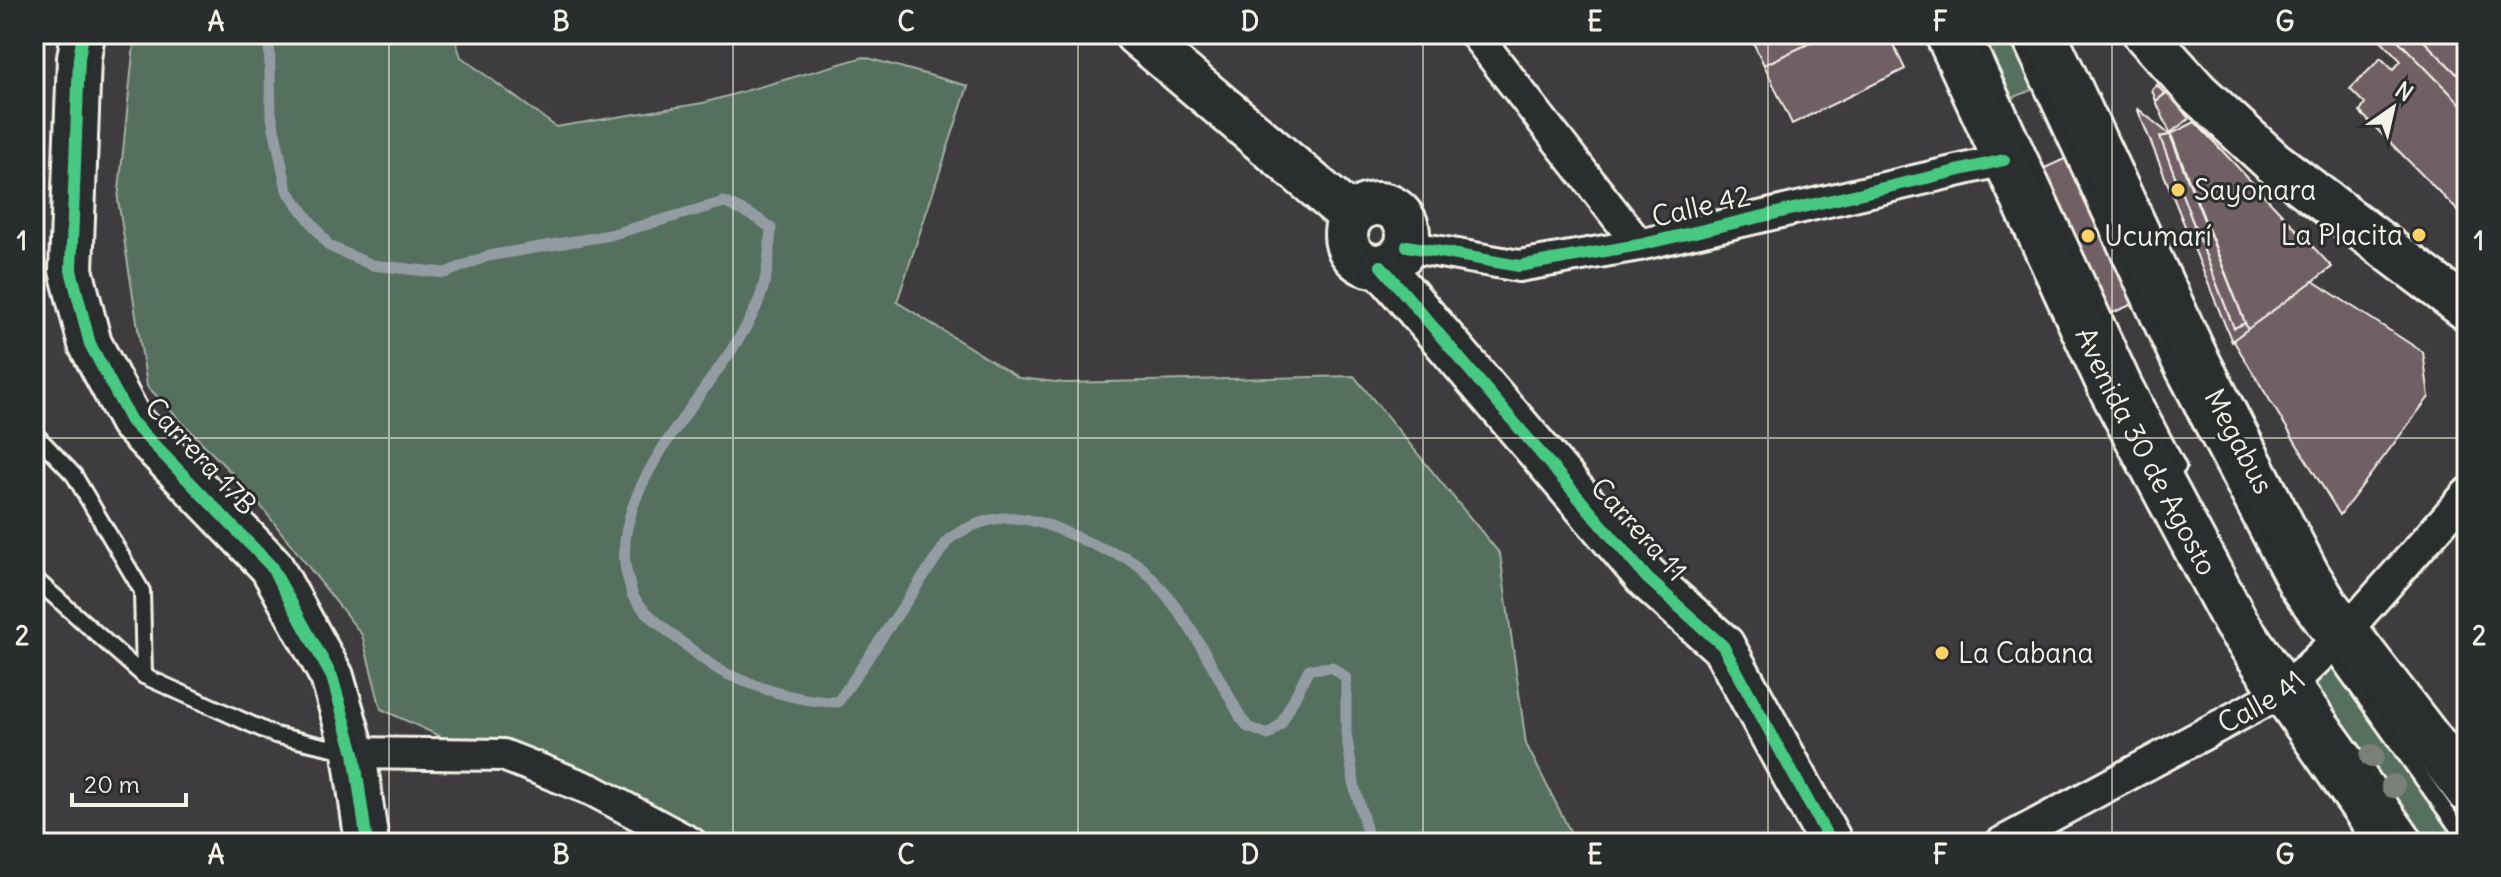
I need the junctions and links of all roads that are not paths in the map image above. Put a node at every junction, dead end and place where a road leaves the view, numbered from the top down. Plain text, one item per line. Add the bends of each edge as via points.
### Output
1 (83, 34) edge
2 (1136, 34) edge
3 (1475, 34) edge
4 (1948, 34) edge
5 (1973, 34) edge
6 (2017, 34) edge
7 (2044, 34) edge
8 (2145, 34) edge
9 (2004, 160) junction
10 (1639, 245) junction
11 (1394, 256) junction
12 (2467, 309) edge
13 (34, 433) edge
14 (2183, 477) dead end
15 (2467, 494) edge
16 (34, 578) edge
17 (2338, 639) junction
18 (144, 676) junction
19 (2291, 678) junction
20 (354, 753) junction
21 (2467, 789) edge
22 (2467, 841) edge
23 (367, 843) edge
24 (691, 843) edge
25 (1831, 843) edge
26 (2001, 843) edge
27 (2389, 843) edge
28 (2419, 843) edge

1 - 20 street, Carrera 17B via 71,270 90,344 131,421 271,566 332,677
2 - 11 street via 1352,217 1373,204 1397,211 1408,234
3 - 10 street
4 - 9 main road, Avenida 30 de Agosto
5 - 14 lane
6 - 17 lane, Megabus via 2170,365 2288,591
7 - 17 main road via 2194,355
8 - 12 street via 2198,93 2273,162
9 - 10 street, Calle 42
9 - 19 main road, Avenida 30 de Agosto via 2118,402 2236,623
10 - 11 street, Calle 42 via 1519,266
11 - 25 street, Carrera 11 via 1647,578 1723,646
13 - 18 lane via 74,475 142,591
15 - 17 street, Calle 41
16 - 18 lane
17 - 19 street, Calle 41
17 - 21 main road
17 - 22 lane, Megabus
18 - 20 lane via 275,735
19 - 26 street, Calle 41
19 - 27 main road, Avenida 30 de Agosto
19 - 28 lane
20 - 23 street, Carrera 17B
20 - 24 street via 503,755 592,790

